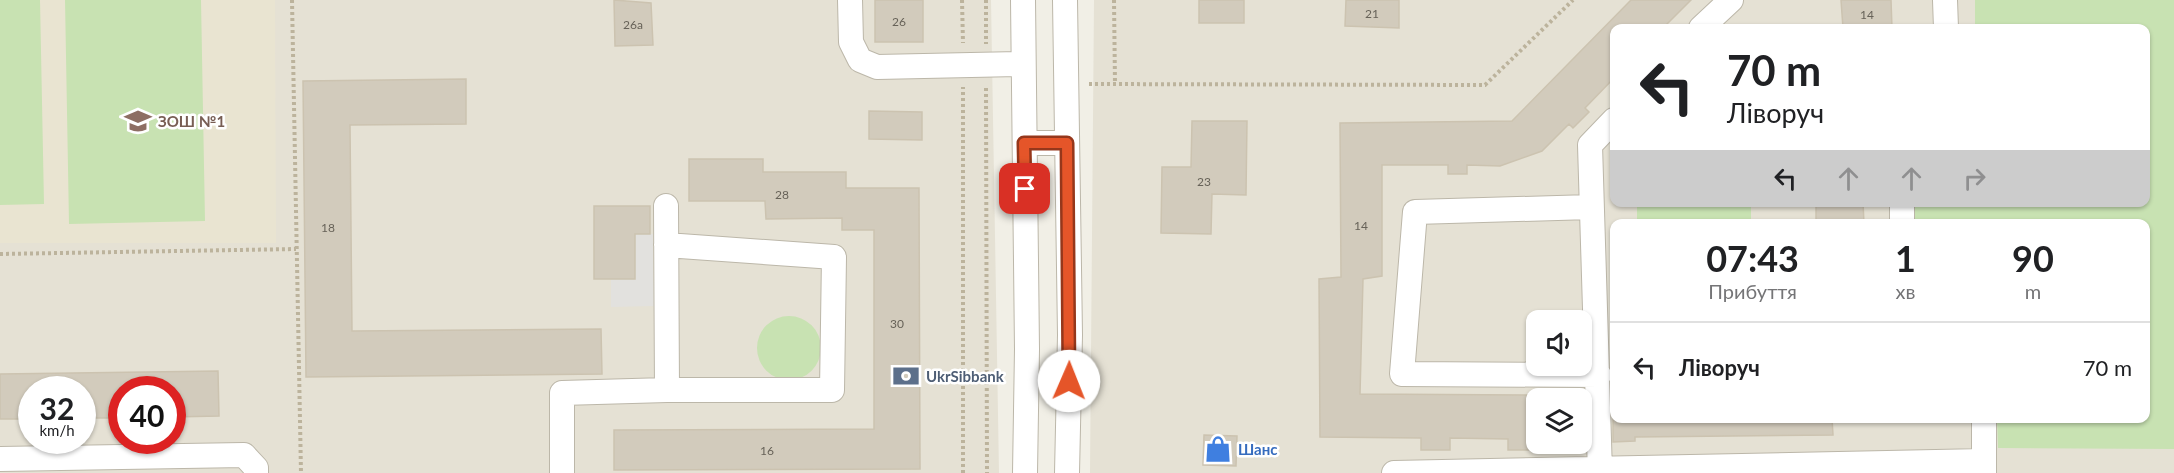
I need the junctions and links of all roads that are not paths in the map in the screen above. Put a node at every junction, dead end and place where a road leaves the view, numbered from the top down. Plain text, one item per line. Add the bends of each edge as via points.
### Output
1 (850, 0) edge
2 (1023, 0) edge
3 (1065, 0) edge
4 (1731, 0) edge
5 (1945, 0) edge
6 (1705, 24) edge
7 (1946, 24) edge
8 (1023, 64) junction
9 (1610, 124) edge
10 (1024, 143) junction
11 (1067, 143) junction
12 (666, 206) dead end
13 (1592, 207) junction
14 (666, 245) junction
15 (1599, 375) junction
16 (667, 390) junction
17 (1984, 423) edge
18 (0, 459) edge
19 (1984, 467) edge
20 (1600, 471) edge
21 (256, 473) edge
22 (562, 473) edge
23 (1025, 473) edge
24 (1067, 473) edge
25 (1394, 473) edge

1 - 8 street via 851,42 860,60 877,67
2 - 8 street
3 - 11 street
4 - 6 street
5 - 7 street
8 - 10 street
9 - 13 street via 1590,146
10 - 11 street
10 - 23 street
11 - 24 street
12 - 14 street
13 - 15 street
13 - 15 street via 1415,212 1402,374
14 - 16 street
14 - 16 street via 834,257 832,390
15 - 20 street
16 - 22 street via 562,393
17 - 19 street
18 - 21 street via 244,455
19 - 20 street
20 - 25 street

